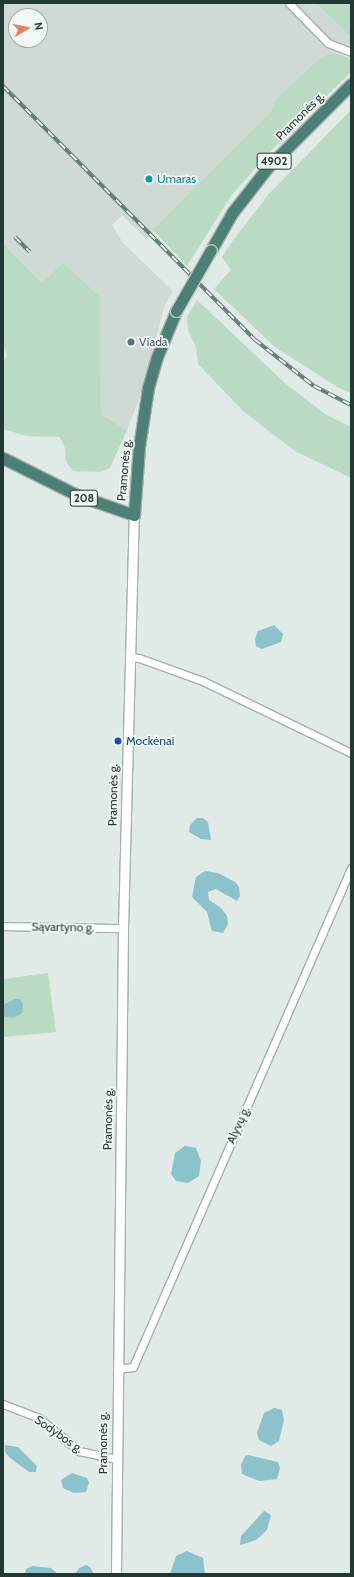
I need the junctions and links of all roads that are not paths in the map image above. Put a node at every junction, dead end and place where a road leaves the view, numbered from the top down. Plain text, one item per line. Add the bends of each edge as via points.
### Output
1 (289, 3) edge
2 (351, 52) edge
3 (351, 84) edge
4 (3, 458) edge
5 (134, 515) junction
6 (129, 657) junction
7 (351, 753) edge
8 (351, 868) edge
9 (3, 926) edge
10 (123, 928) junction
11 (117, 1369) junction
12 (3, 1404) edge
13 (116, 1459) junction
14 (116, 1574) edge

1 - 2 street via 328,43
3 - 5 highway, Pramonės g. / 4902, bridge via 268,167 232,213 176,311 157,357 148,388 138,447
4 - 5 highway, 208 via 90,501
5 - 6 main road, Pramonės g. / 4902
6 - 7 street via 139,658 203,681
6 - 10 main road, Pramonės g. / 4902
8 - 11 street, Alyvų g. via 133,1367
9 - 10 street, Sąvartyno g.
10 - 11 main road, Pramonės g. / 4902
11 - 13 main road, Pramonės g. / 4902
12 - 13 street, Sodybos g. via 39,1418 79,1451
13 - 14 main road, Pramonės g. / 4902

